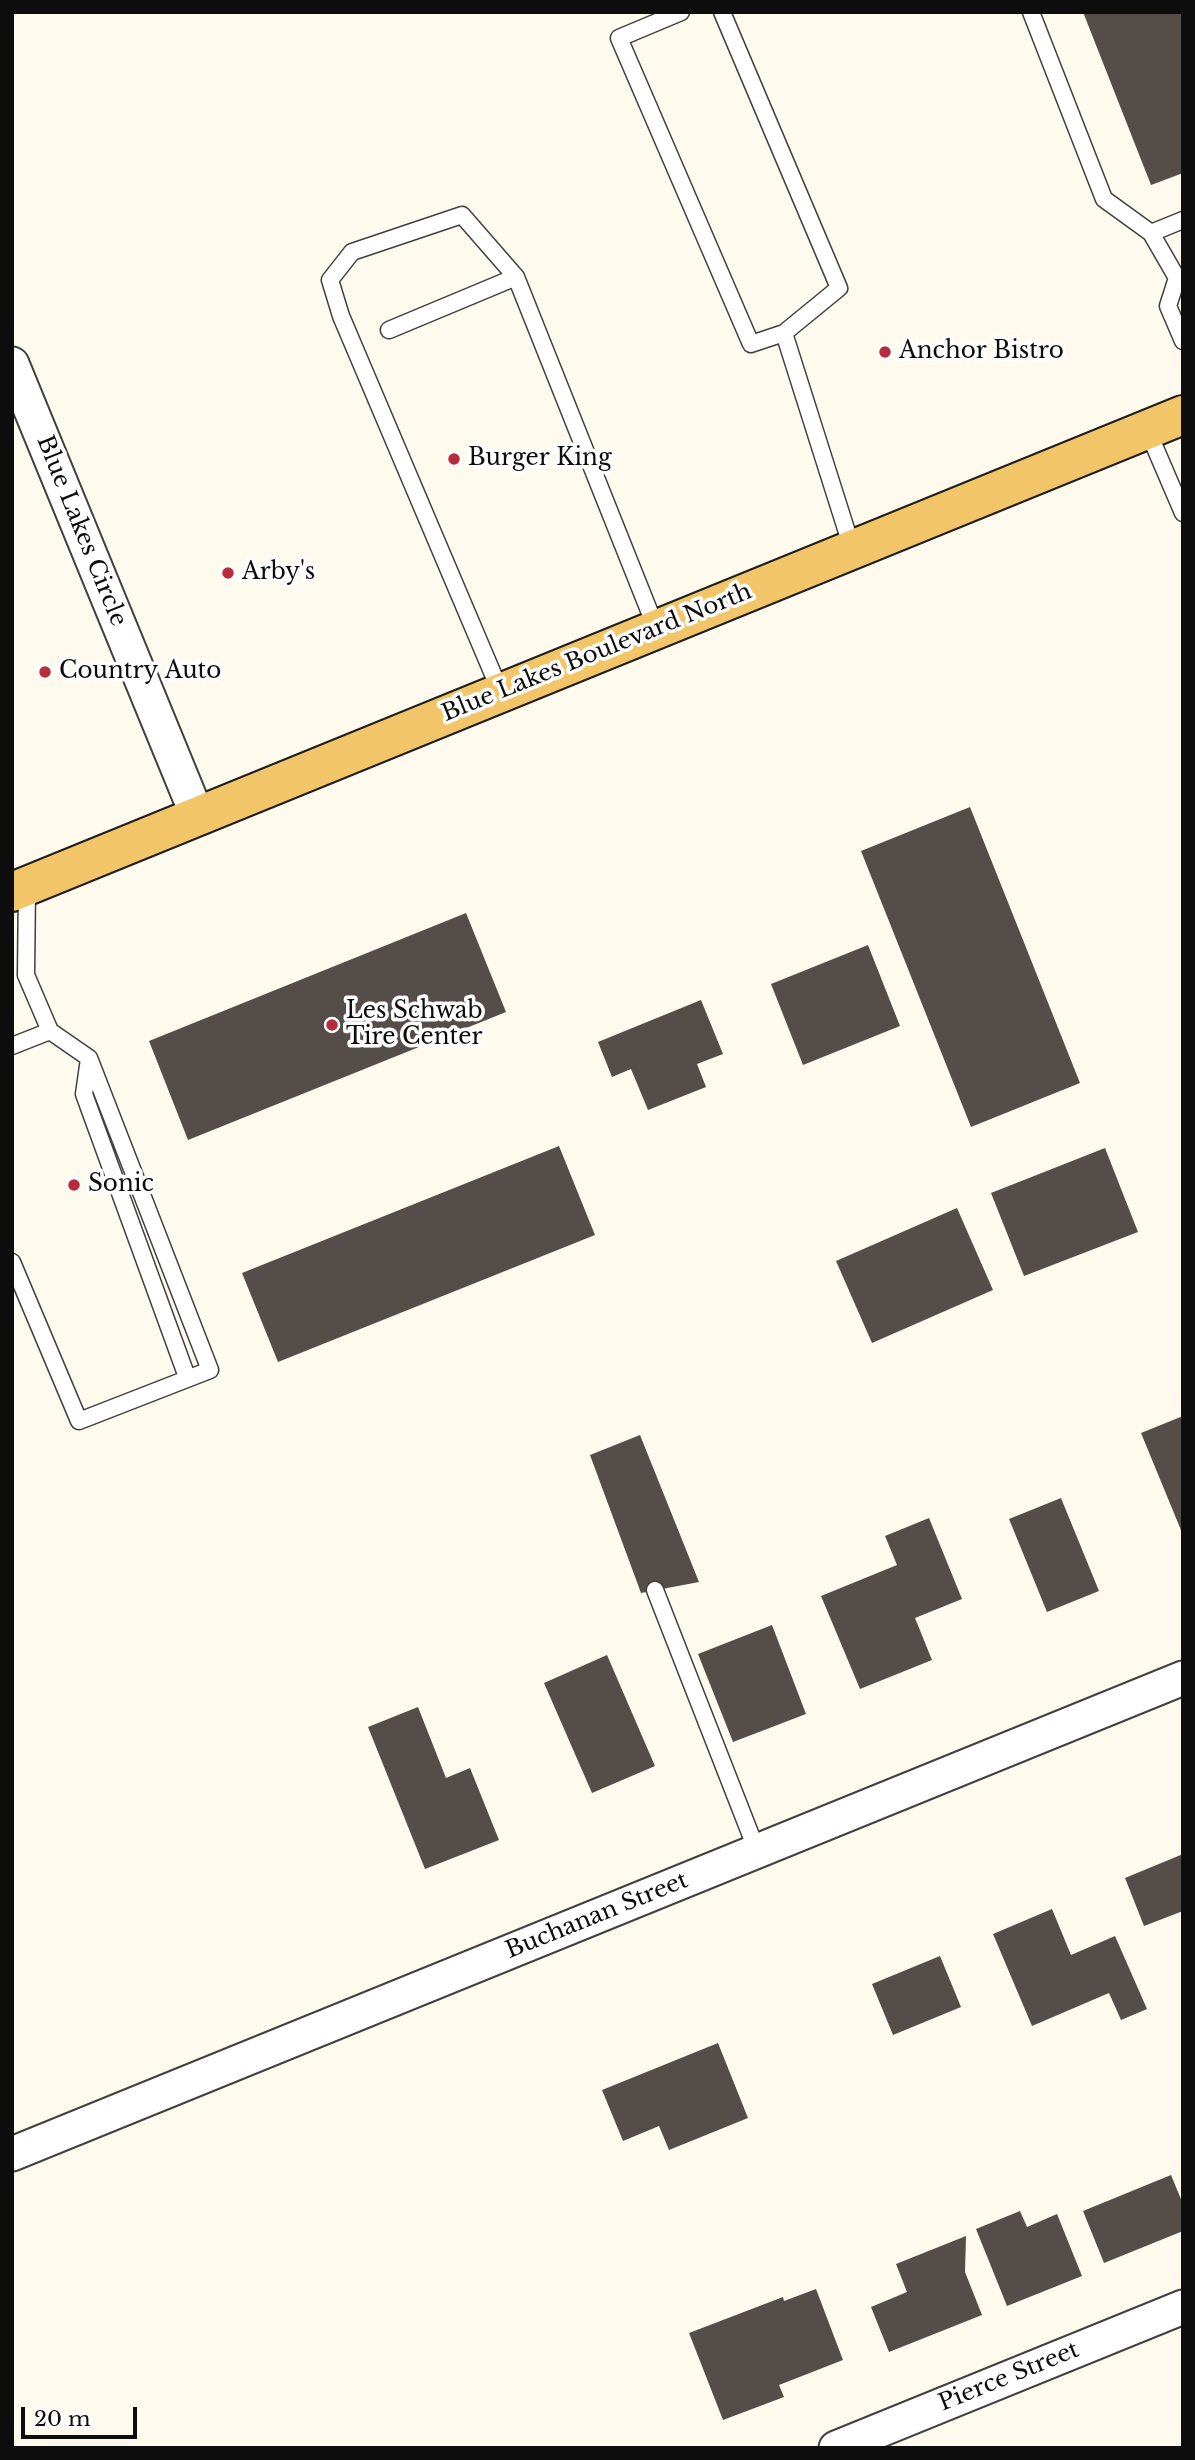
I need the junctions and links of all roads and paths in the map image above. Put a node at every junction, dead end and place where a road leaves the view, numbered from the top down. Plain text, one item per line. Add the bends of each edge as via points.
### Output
1 (681, 12) edge
2 (722, 12) edge
3 (1031, 12) edge
4 (1183, 220) edge
5 (1151, 233) junction
6 (516, 277) junction
7 (1180, 279) edge
8 (389, 330) dead end
9 (783, 333) junction
10 (1183, 341) edge
11 (12, 364) edge
12 (1183, 415) edge
13 (1147, 429) junction
14 (1183, 513) edge
15 (852, 548) junction
16 (656, 628) junction
17 (501, 693) junction
18 (197, 815) junction
19 (20, 889) edge
20 (51, 1031) junction
21 (12, 1046) edge
22 (89, 1058) junction
23 (12, 1262) edge
24 (187, 1377) junction
25 (655, 1590) dead end
26 (1183, 1678) edge
27 (757, 1851) junction
28 (12, 2154) edge
29 (1183, 2307) edge
30 (836, 2448) edge

1 - 9 lane via 619,38 751,344
2 - 9 lane via 839,288
3 - 5 lane via 1104,199
4 - 5 lane
5 - 7 lane
6 - 8 lane
6 - 16 lane
6 - 17 lane via 462,215 352,253 330,279 341,316
7 - 10 lane via 1168,306
9 - 15 lane
11 - 18 street, Blue Lakes Circle
12 - 13 main road, Blue Lakes Boulevard North
13 - 14 lane
13 - 15 main road, Blue Lakes Boulevard North
15 - 16 main road, Blue Lakes Boulevard North
16 - 17 main road, Blue Lakes Boulevard North
17 - 18 main road, Blue Lakes Boulevard North
18 - 19 main road, Blue Lakes Boulevard North
19 - 20 lane via 26,975
20 - 21 lane
20 - 22 lane
22 - 24 lane via 83,1094
22 - 24 lane via 210,1370
23 - 24 lane via 79,1421
25 - 27 lane
26 - 27 street, Buchanan Street
27 - 28 street, Buchanan Street
29 - 30 street, Pierce Street

